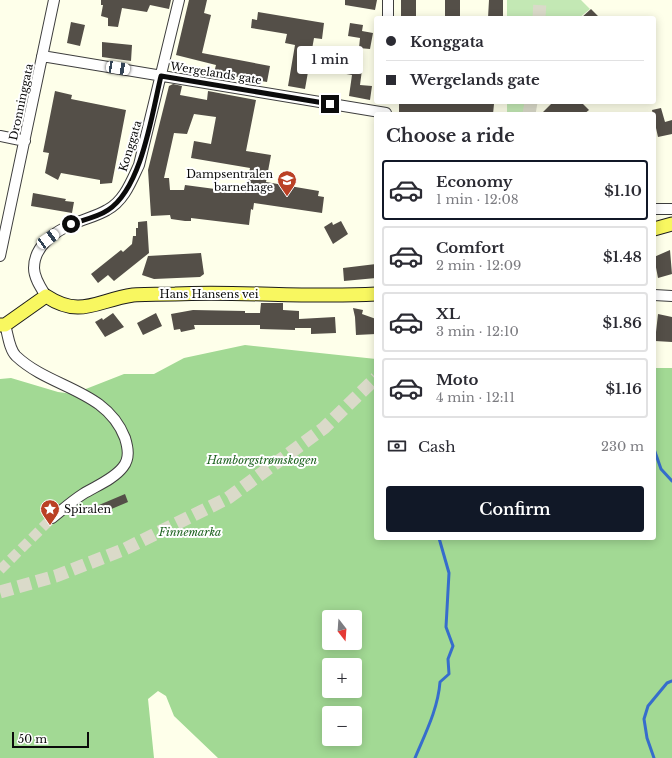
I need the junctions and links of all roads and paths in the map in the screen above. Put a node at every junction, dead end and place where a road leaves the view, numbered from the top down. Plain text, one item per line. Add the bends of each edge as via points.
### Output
1 (54, 0) edge
2 (179, 0) edge
3 (388, 0) edge
4 (388, 16) edge
5 (42, 56) junction
6 (161, 76) junction
7 (374, 112) edge
8 (0, 136) edge
9 (25, 141) junction
10 (656, 209) edge
11 (672, 209) edge
12 (672, 224) edge
13 (656, 228) edge
14 (0, 256) edge
15 (374, 294) edge
16 (656, 295) edge
17 (46, 296) junction
18 (672, 296) edge
19 (3, 325) edge
20 (52, 518) tunnel mouth

1 - 5 street, Dronninggata
2 - 6 street, Konggata
3 - 4 street
5 - 6 street, Wergelands gate
5 - 9 street, Dronninggata
6 - 7 street, Wergelands gate
6 - 17 street, Konggata via 139,165 129,188 108,210 71,224 48,239 40,248 34,268 38,283
8 - 9 street
9 - 14 street, Dronninggata
10 - 11 street
12 - 13 main road
15 - 17 main road, Hans Hansens vei via 331,296 206,293 132,296 92,306 69,308 57,304
16 - 18 street
17 - 19 main road
19 - 20 street via 14,355 59,384 78,390 111,414 122,431 128,451 124,465 118,472

